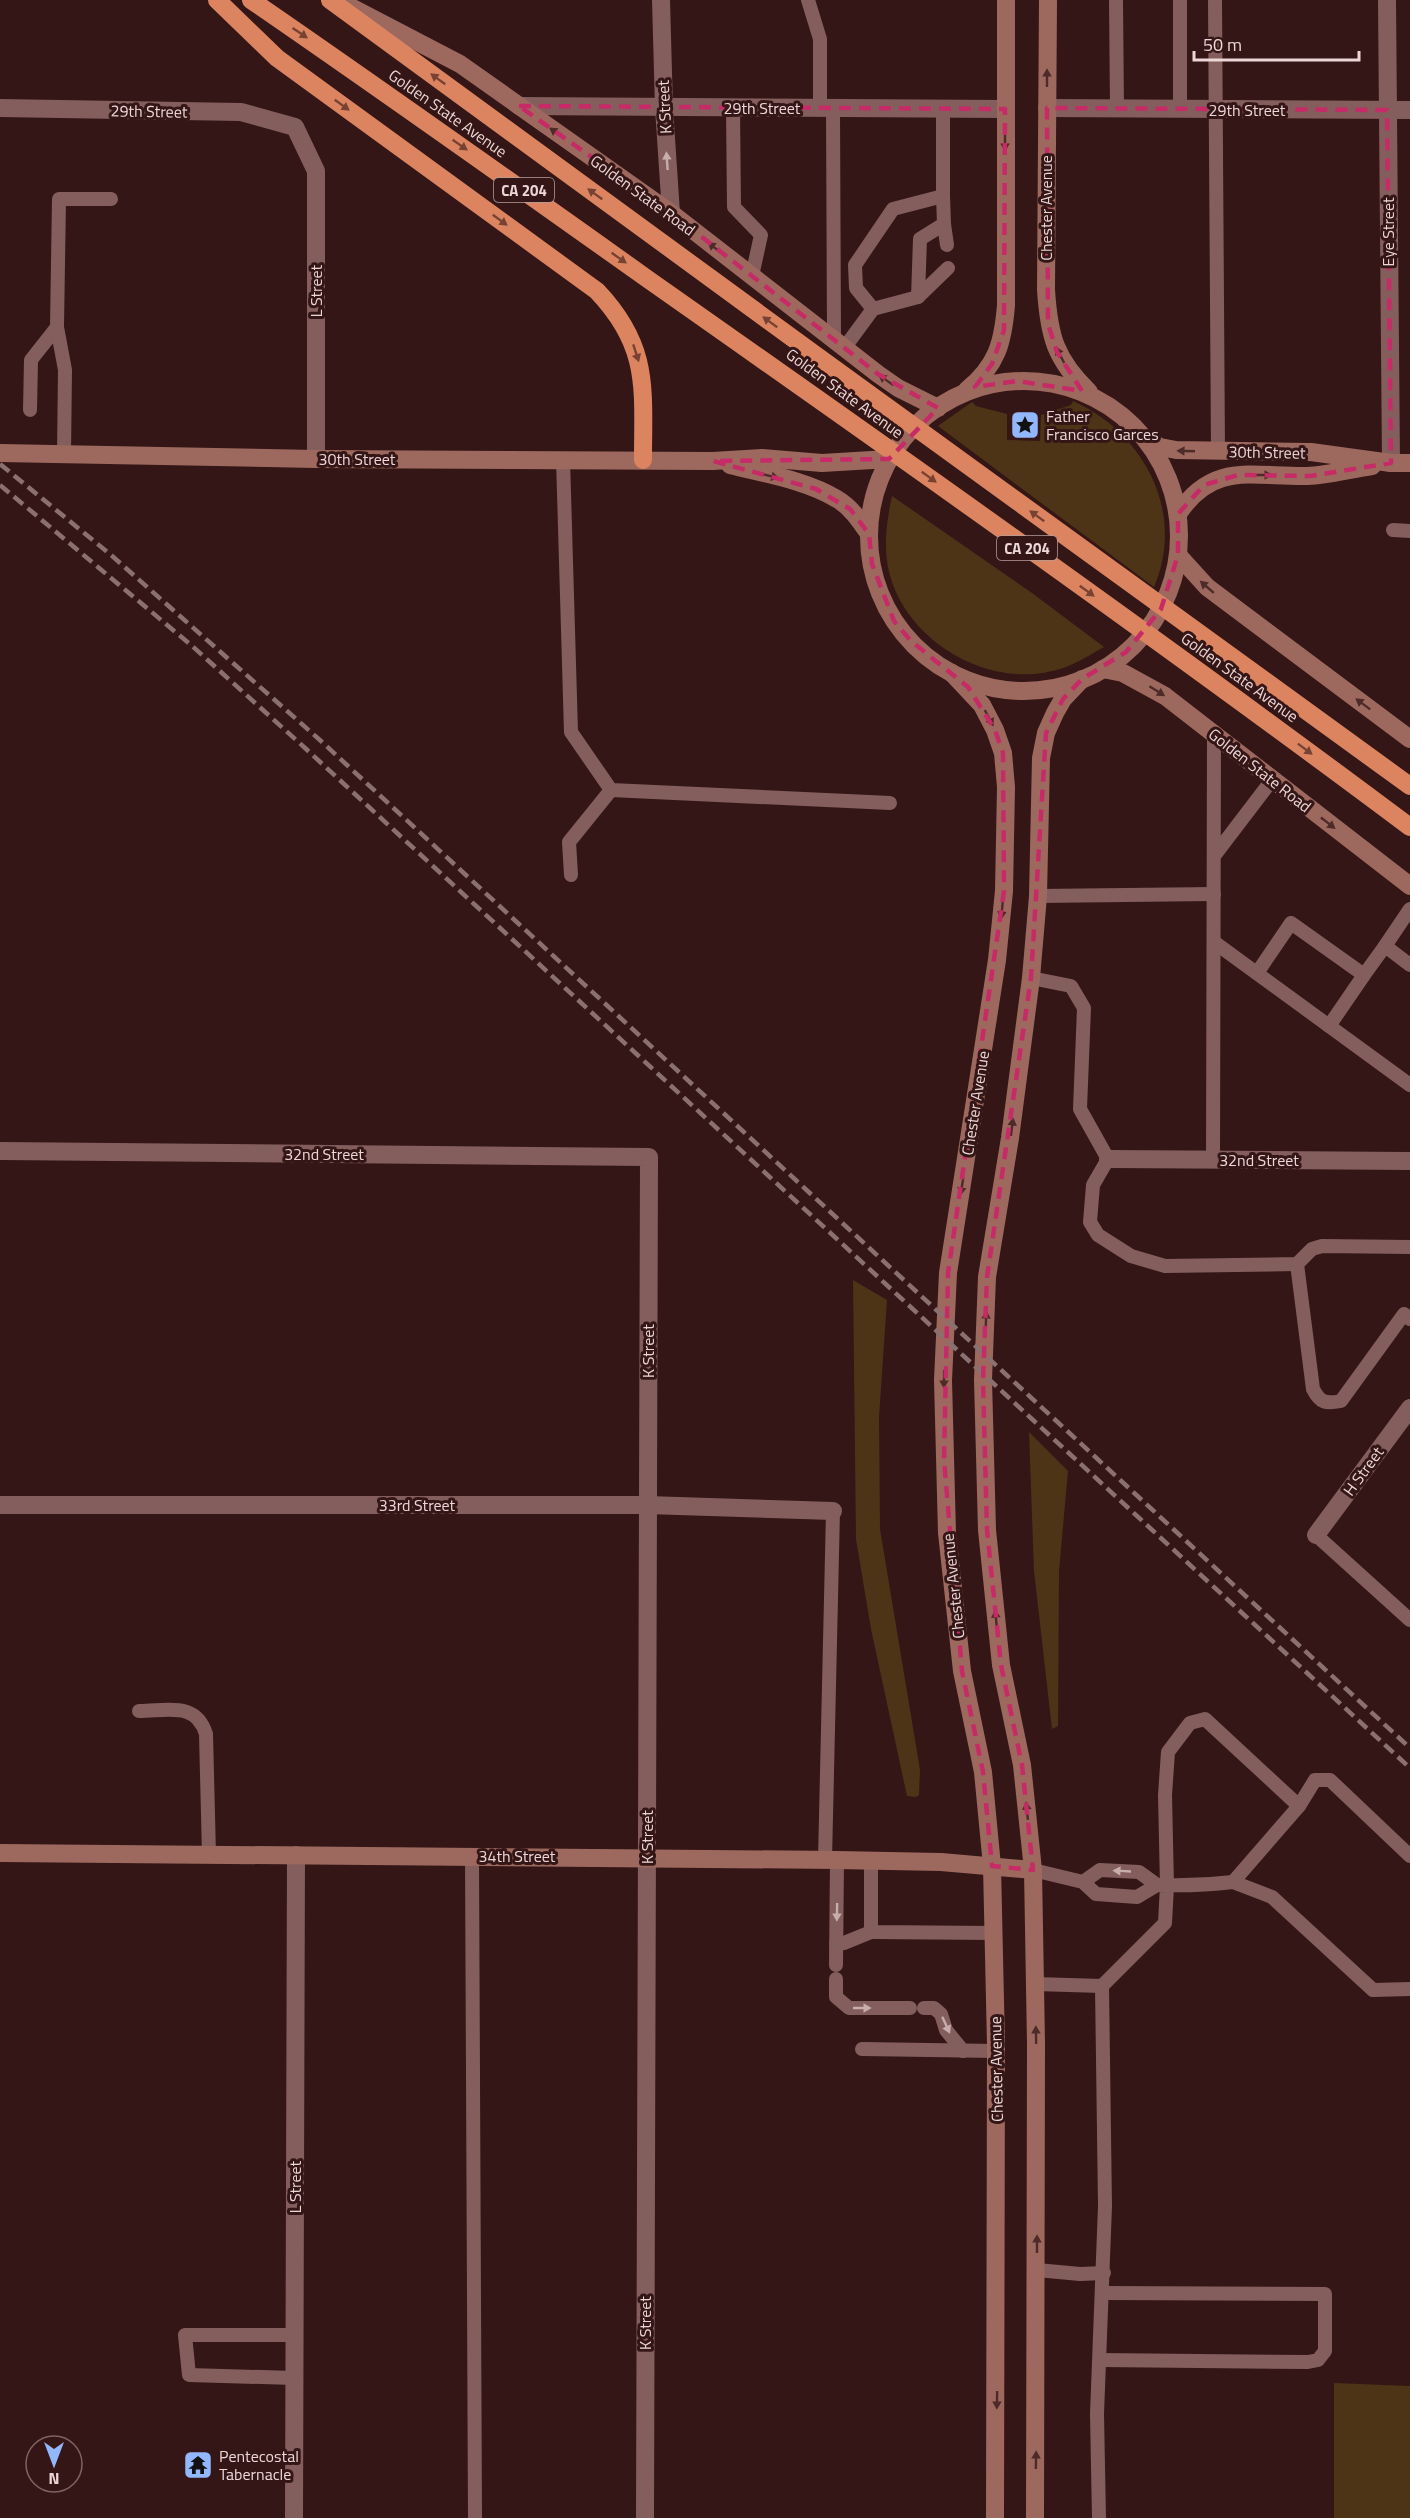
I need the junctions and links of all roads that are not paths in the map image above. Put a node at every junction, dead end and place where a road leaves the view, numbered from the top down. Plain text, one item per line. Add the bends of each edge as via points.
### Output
1 (217, 0) edge
2 (251, 0) edge
3 (330, 0) edge
4 (337, 0) edge
5 (661, 0) edge
6 (808, 0) edge
7 (1006, 0) edge
8 (1048, 0) edge
9 (1116, 0) edge
10 (1180, 0) edge
11 (1215, 0) edge
12 (1388, 0) edge
13 (519, 106) junction
14 (0, 108) edge
15 (664, 108) junction
16 (733, 108) junction
17 (827, 108) junction
18 (943, 108) junction
19 (1047, 108) junction
20 (1005, 109) junction
21 (1117, 109) junction
22 (1180, 109) junction
23 (1215, 109) junction
24 (1387, 110) junction
25 (1410, 110) edge
26 (295, 128) joint
27 (943, 196) junction
28 (111, 199) dead end
29 (670, 213) junction
30 (944, 224) junction
31 (947, 245) dead end
32 (948, 268) dead end
33 (752, 276) junction
34 (918, 297) junction
35 (873, 309) junction
36 (57, 327) junction
37 (840, 343) junction
38 (964, 393) junction
39 (1097, 399) junction
40 (938, 408) junction
41 (30, 410) dead end
42 (1145, 439) junction
43 (1218, 452) junction
44 (0, 453) edge
45 (64, 454) junction
46 (316, 459) junction
47 (563, 459) junction
48 (889, 459) junction
49 (643, 460) junction
50 (713, 461) junction
51 (1391, 463) junction
52 (1410, 463) edge
53 (1178, 514) junction
54 (1393, 530) dead end
55 (1410, 531) edge
56 (869, 534) junction
57 (1178, 555) junction
58 (1103, 669) junction
59 (952, 673) junction
60 (1082, 679) junction
61 (1214, 735) junction
62 (1410, 739) edge
63 (1272, 780) junction
64 (1410, 786) edge
65 (611, 790) junction
66 (890, 803) dead end
67 (1410, 827) edge
68 (1214, 856) junction
69 (571, 875) dead end
70 (1410, 886) edge
71 (1214, 894) junction
72 (1038, 896) junction
73 (1410, 909) edge
74 (1214, 942) junction
75 (1385, 946) junction
76 (1410, 965) edge
77 (1257, 973) junction
78 (1364, 975) junction
79 (1031, 978) junction
80 (1329, 1026) junction
81 (1410, 1085) edge
82 (0, 1151) edge
83 (649, 1157) joint
84 (1108, 1159) junction
85 (1213, 1160) junction
86 (1410, 1161) edge
87 (1410, 1247) edge
88 (1297, 1264) junction
89 (1408, 1313) edge
90 (1410, 1408) edge
91 (0, 1505) edge
92 (647, 1505) junction
93 (833, 1511) joint
94 (1316, 1535) joint
95 (1410, 1620) edge
96 (139, 1711) dead end
97 (1299, 1806) junction
98 (0, 1853) edge
99 (209, 1855) junction
100 (296, 1855) junction
101 (472, 1856) junction
102 (1410, 1856) edge
103 (646, 1857) junction
104 (831, 1860) junction
105 (871, 1861) junction
106 (992, 1866) junction
107 (1033, 1870) junction
108 (1083, 1882) junction
109 (1233, 1882) junction
110 (1162, 1885) junction
111 (871, 1932) junction
112 (993, 1933) junction
113 (836, 1944) junction
114 (1035, 1984) junction
115 (1102, 1986) junction
116 (1410, 1989) edge
117 (862, 2049) dead end
118 (963, 2051) junction
119 (996, 2051) junction
120 (1037, 2270) junction
121 (1104, 2273) junction
122 (1103, 2293) junction
123 (295, 2335) junction
124 (1100, 2360) junction
125 (294, 2378) junction
126 (294, 2518) edge
127 (475, 2518) edge
128 (645, 2518) edge
129 (995, 2518) edge
130 (1035, 2518) edge
131 (1099, 2518) edge

1 -> 49 highway via 278,58 597,291 616,311 640,363
2 -> 67 highway, Golden State Avenue / CA 204 via 796,382
64 -> 3 highway, Golden State Avenue / CA 204
4 - 13 main road, Golden State Road via 460,64
5 - 15 street, K Street
6 - 17 lane via 820,39
7 - 20 main road
19 -> 8 main road, Chester Avenue
9 - 21 lane
10 - 22 lane
11 - 23 lane
12 - 24 street, Eye Street
13 - 15 street, 29th Street
29 -> 13 main road, Golden State Road
14 - 26 street, 29th Street via 241,112
15 - 16 street, 29th Street
29 -> 15 street, K Street
16 - 17 street, 29th Street
16 - 33 lane via 734,207 761,235
17 - 18 street, 29th Street
17 - 37 lane
18 - 20 street, 29th Street
18 - 27 lane
19 - 21 street, 29th Street
39 -> 19 main road, Chester Avenue via 1073,376 1057,352 1048,324
20 -> 38 main road via 1004,330 992,364
21 - 22 street, 29th Street
22 - 23 street, 29th Street
23 - 24 street, 29th Street
23 - 43 lane
24 - 25 street, 29th Street
24 - 51 street, Eye Street
26 - 46 street, L Street via 316,171
27 - 30 lane
27 - 35 lane via 893,209 855,265 856,288
28 - 36 lane via 59,199
33 -> 29 main road, Golden State Road
30 - 31 lane
30 - 34 lane via 920,239
32 - 34 lane
33 - 37 main road, Golden State Road
34 - 35 lane
35 - 37 lane
36 - 41 lane via 31,360
36 - 45 lane via 65,370
40 -> 37 main road, Golden State Road via 898,388
38 - 39 main road via 1017,381 1045,382
38 - 40 main road
39 - 42 main road
40 - 48 main road via 903,440
43 -> 42 main road, 30th Street via 1176,450
42 - 53 main road via 1167,474
43 - 51 main road, 30th Street via 1311,452
44 - 45 main road, 30th Street
45 - 46 main road, 30th Street
46 - 47 main road, 30th Street
47 - 49 main road, 30th Street
47 - 65 lane via 571,732
48 - 50 main road, 30th Street via 822,463 762,458
48 - 56 main road via 874,500
49 - 50 main road, 30th Street
50 -> 56 main road, 30th Street via 816,489 838,499
51 - 52 main road, 30th Street
53 -> 51 main road, 30th Street via 1190,496 1217,478 1310,476
53 - 57 main road
54 - 55 lane
56 - 59 main road via 877,584 894,621 917,647
57 - 58 main road via 1161,609 1146,632
62 -> 57 main road via 1207,587
58 - 60 main road
58 -> 61 main road, Golden State Road via 1140,680
59 - 60 main road via 983,685 1016,690 1050,688
59 -> 106 main road, Chester Avenue via 982,705 995,729 1003,753 1006,787 1004,891 997,960 948,1273 943,1380 947,1533 962,1671 983,1772
60 - 72 main road via 1063,699 1046,733 1041,758
61 - 63 main road, Golden State Road
61 - 68 lane
63 - 68 lane
63 -> 70 main road, Golden State Road
65 - 66 lane
65 - 69 lane via 569,842
68 - 71 lane
71 - 72 lane
71 - 74 lane
72 - 79 main road
73 - 75 lane
74 - 77 lane
74 - 85 lane
75 - 76 lane
75 - 78 lane
77 - 78 lane via 1291,923
77 - 80 lane
78 - 80 lane
79 - 84 lane via 1071,986 1083,1008 1080,1109
107 -> 79 main road via 1022,1765 1001,1665 987,1530 983,1380 987,1277
80 - 81 lane
82 - 83 street, 32nd Street
83 - 92 street, K Street
84 - 85 street, 32nd Street
84 - 88 lane via 1093,1185 1090,1222 1098,1235 1131,1256 1165,1266
85 - 86 street, 32nd Street
87 - 88 lane via 1322,1246 1312,1248
88 - 89 lane via 1313,1389 1318,1400 1328,1404 1341,1401
90 - 94 street, H Street
91 - 92 street, 33rd Street
92 - 93 street, 33rd Street
92 - 103 street, K Street
93 - 104 lane
94 - 95 lane
96 - 99 lane via 191,1712 203,1725
97 - 102 lane via 1315,1780 1330,1780
97 - 109 lane
97 - 110 lane via 1205,1719 1190,1723 1168,1752
98 - 99 main road, 34th Street
99 - 100 main road, 34th Street
100 - 101 main road, 34th Street
100 - 123 street, L Street
101 - 103 main road, 34th Street
101 - 127 lane
103 - 104 main road, 34th Street
103 - 128 street, K Street
104 - 105 main road, 34th Street
104 -> 113 lane
105 - 106 main road, 34th Street
105 - 111 lane
106 - 107 main road, 34th Street
106 - 112 main road, Chester Avenue
107 - 108 lane
107 - 114 main road
110 -> 108 lane via 1140,1872 1100,1870
108 - 110 lane via 1096,1894 1137,1897
109 - 110 lane via 1186,1887
109 - 116 lane via 1272,1897 1373,1990
110 - 115 lane via 1165,1923
111 - 112 lane
111 - 113 lane
112 - 119 main road, Chester Avenue
113 -> 118 lane via 836,1997 849,2008 934,2008
114 - 115 lane
120 -> 114 main road
115 - 121 lane
117 - 118 lane
118 - 119 lane
119 -> 129 main road, Chester Avenue
120 - 121 lane
130 -> 120 main road
121 - 122 lane
122 - 124 lane
122 - 124 lane via 1325,2294 1325,2351 1318,2360 1308,2362
123 - 125 street, L Street
123 - 125 lane via 185,2335 189,2376
124 - 131 lane
125 - 126 street, L Street

